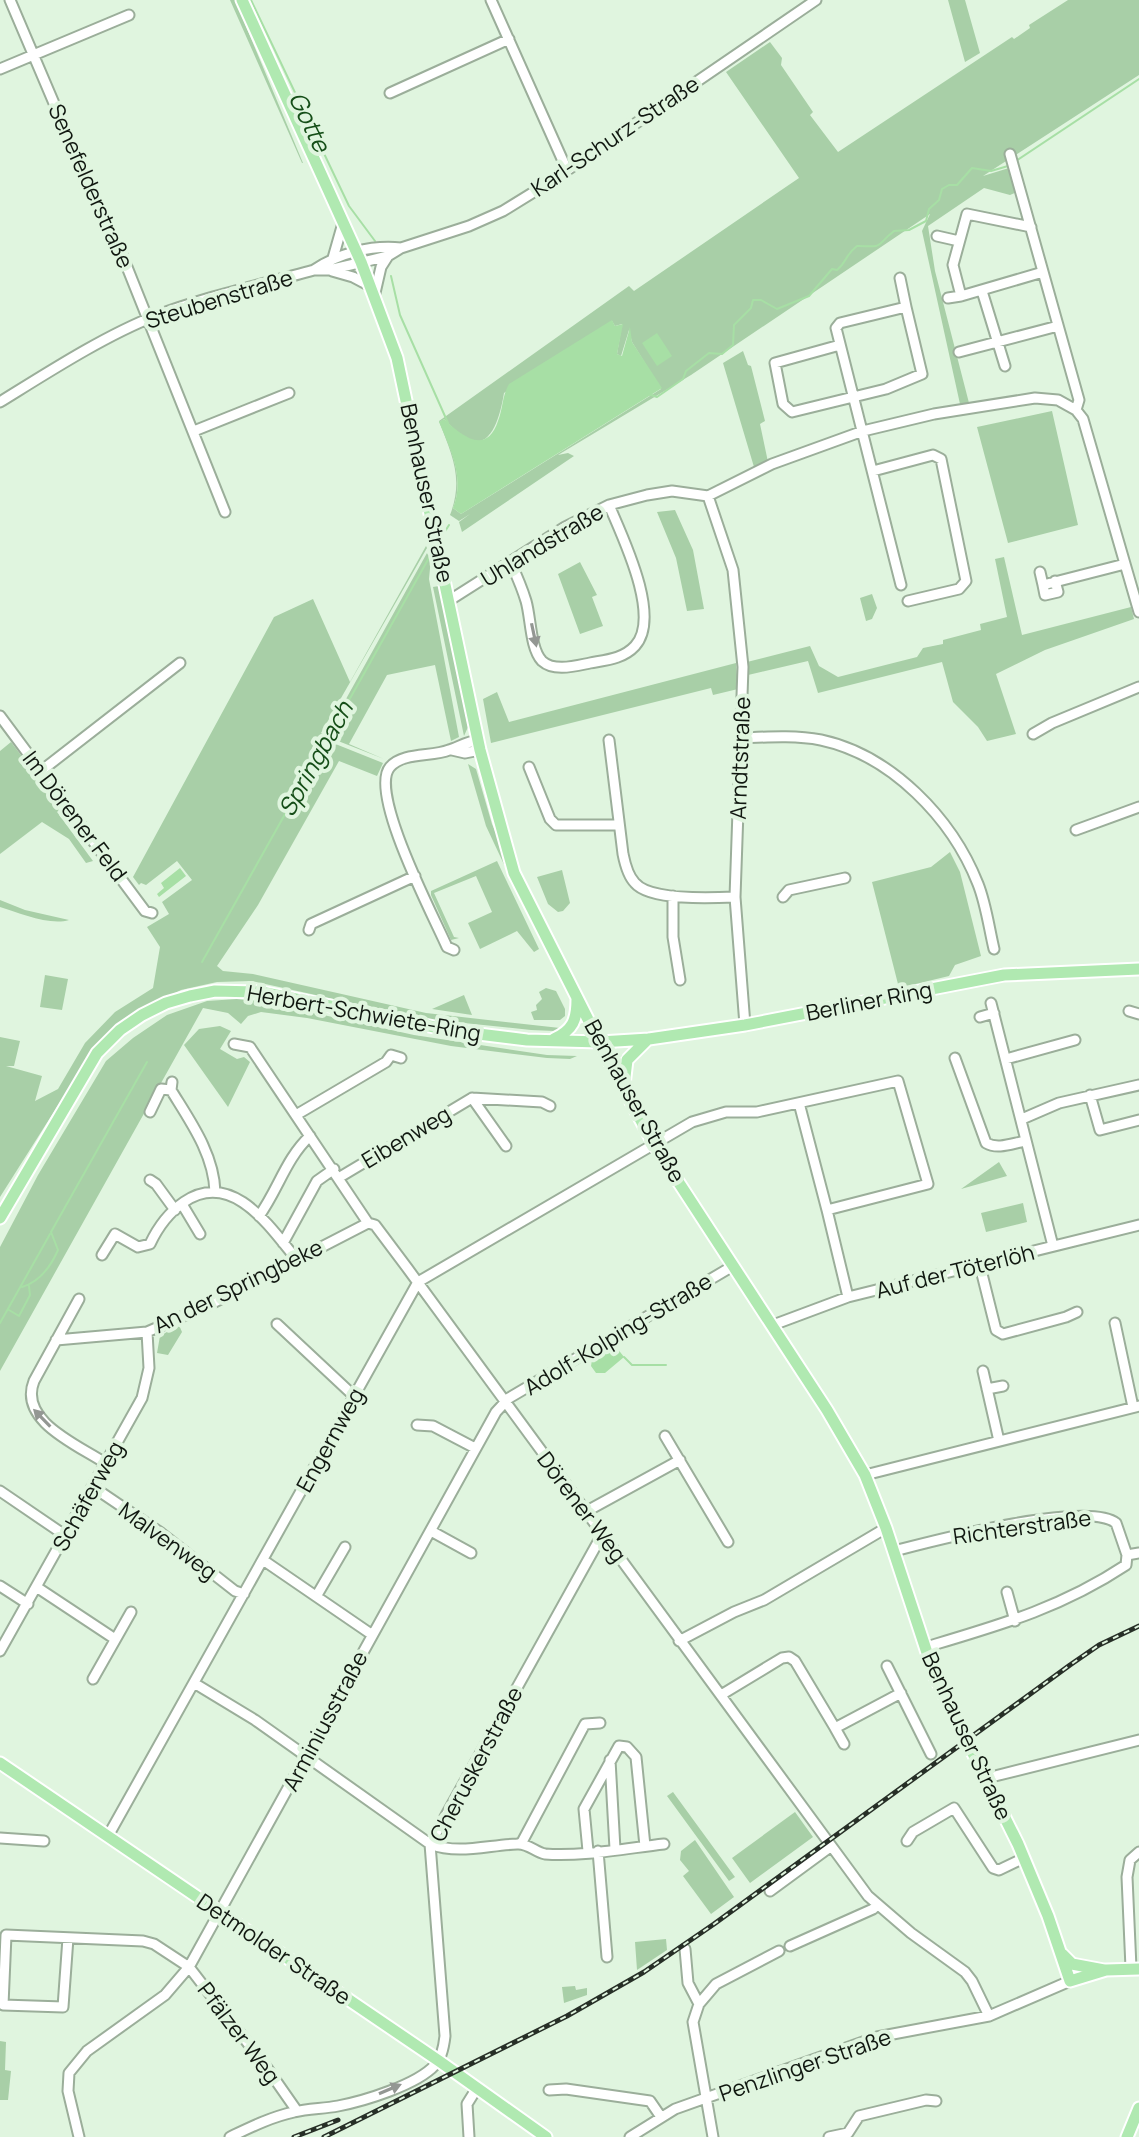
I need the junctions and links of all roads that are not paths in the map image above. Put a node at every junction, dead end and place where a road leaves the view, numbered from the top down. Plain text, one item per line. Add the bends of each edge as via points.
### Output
1 (10, 0) edge
2 (242, 0) edge
3 (491, 0) edge
4 (816, 0) edge
5 (129, 15) dead end
6 (509, 39) junction
7 (33, 53) junction
8 (0, 69) edge
9 (390, 93) dead end
10 (1012, 160) dead end
11 (567, 170) junction
12 (343, 223) junction
13 (1031, 227) junction
14 (937, 236) dead end
15 (959, 241) junction
16 (401, 248) junction
17 (388, 256) junction
18 (359, 257) junction
19 (333, 258) junction
20 (314, 270) junction
21 (329, 270) junction
22 (1043, 272) junction
23 (900, 278) dead end
24 (373, 290) junction
25 (982, 291) junction
26 (961, 296) junction
27 (948, 298) dead end
28 (906, 307) junction
29 (148, 319) junction
30 (1058, 326) junction
31 (998, 342) junction
32 (840, 345) junction
33 (959, 352) dead end
34 (1005, 366) dead end
35 (289, 393) dead end
36 (853, 396) junction
37 (0, 402) edge
38 (1076, 410) junction
39 (194, 431) junction
40 (863, 431) junction
41 (873, 471) junction
42 (708, 496) junction
43 (609, 505) junction
44 (225, 512) dead end
45 (510, 561) junction
46 (1125, 564) junction
47 (1040, 572) dead end
48 (901, 585) dead end
49 (450, 600) junction
50 (908, 601) dead end
51 (1139, 612) edge
52 (180, 663) dead end
53 (1139, 687) edge
54 (0, 716) edge
55 (1033, 734) dead end
56 (741, 738) junction
57 (609, 740) dead end
58 (479, 745) junction
59 (529, 767) dead end
60 (41, 771) junction
61 (1139, 807) edge
62 (618, 825) junction
63 (1076, 830) dead end
64 (415, 876) junction
65 (845, 878) dead end
66 (673, 896) junction
67 (735, 897) junction
68 (783, 897) dead end
69 (152, 913) dead end
70 (309, 930) dead end
71 (994, 949) dead end
72 (454, 950) dead end
73 (1139, 969) edge
74 (680, 980) dead end
75 (577, 995) junction
76 (980, 1017) dead end
77 (745, 1025) junction
78 (649, 1039) junction
79 (1075, 1040) dead end
80 (551, 1041) junction
81 (600, 1042) junction
82 (234, 1044) dead end
83 (401, 1058) dead end
84 (955, 1058) dead end
85 (1006, 1059) junction
86 (1139, 1085) edge
87 (624, 1088) junction
88 (1090, 1095) junction
89 (472, 1098) junction
90 (799, 1103) junction
91 (550, 1106) dead end
92 (150, 1112) dead end
93 (296, 1115) junction
94 (1022, 1119) junction
95 (1139, 1120) edge
96 (310, 1136) junction
97 (1026, 1141) junction
98 (653, 1143) junction
99 (506, 1146) dead end
100 (337, 1173) junction
101 (150, 1180) dead end
102 (215, 1192) junction
103 (178, 1207) junction
104 (827, 1210) junction
105 (259, 1216) junction
106 (0, 1218) edge
107 (368, 1223) junction
108 (1139, 1225) edge
109 (200, 1234) dead end
110 (283, 1243) junction
111 (1053, 1246) junction
112 (102, 1255) dead end
113 (297, 1260) junction
114 (733, 1266) junction
115 (980, 1266) junction
116 (418, 1282) junction
117 (848, 1297) junction
118 (79, 1299) dead end
119 (1077, 1312) dead end
120 (1115, 1323) dead end
121 (277, 1324) dead end
122 (773, 1325) junction
123 (147, 1332) junction
124 (56, 1340) junction
125 (983, 1371) dead end
126 (1003, 1386) dead end
127 (987, 1389) junction
128 (354, 1396) junction
129 (503, 1402) junction
130 (1136, 1406) edge
131 (417, 1425) dead end
132 (665, 1436) dead end
133 (999, 1441) junction
134 (475, 1448) junction
135 (680, 1460) junction
136 (105, 1463) junction
137 (865, 1475) junction
138 (93, 1487) junction
139 (0, 1491) edge
140 (587, 1511) junction
141 (886, 1528) junction
142 (431, 1531) junction
143 (66, 1536) junction
144 (604, 1536) junction
145 (728, 1542) dead end
146 (345, 1547) dead end
147 (894, 1551) junction
148 (471, 1553) dead end
149 (1139, 1553) edge
150 (1127, 1555) junction
151 (263, 1560) junction
152 (0, 1586) edge
153 (38, 1588) junction
154 (1007, 1592) dead end
155 (244, 1594) junction
156 (317, 1595) junction
157 (28, 1604) junction
158 (131, 1612) dead end
159 (1015, 1621) junction
160 (371, 1634) junction
161 (115, 1639) junction
162 (679, 1641) junction
163 (926, 1647) junction
164 (0, 1651) edge
165 (887, 1666) dead end
166 (93, 1679) dead end
167 (194, 1683) junction
168 (901, 1693) junction
169 (721, 1695) junction
170 (600, 1723) dead end
171 (835, 1728) junction
172 (1139, 1740) edge
173 (844, 1744) dead end
174 (931, 1754) dead end
175 (306, 1755) junction
176 (610, 1760) junction
177 (0, 1763) edge
178 (987, 1778) junction
179 (108, 1836) junction
180 (0, 1838) edge
181 (44, 1841) dead end
182 (907, 1841) dead end
183 (430, 1844) junction
184 (521, 1844) junction
185 (664, 1844) dead end
186 (645, 1846) junction
187 (830, 1847) junction
188 (615, 1849) junction
189 (593, 1851) junction
190 (1139, 1852) edge
191 (1024, 1858) junction
192 (770, 1891) dead end
193 (877, 1905) junction
194 (220, 1912) junction
195 (68, 1938) junction
196 (790, 1946) dead end
197 (685, 1949) dead end
198 (779, 1951) dead end
199 (1061, 1954) junction
200 (607, 1957) dead end
201 (189, 1967) junction
202 (1135, 1968) edge
203 (1106, 1970) junction
204 (1070, 1981) junction
205 (699, 2004) junction
206 (2, 2007) edge
207 (989, 2016) junction
208 (439, 2061) junction
209 (477, 2088) junction
210 (549, 2090) dead end
211 (707, 2098) junction
212 (936, 2101) dead end
213 (1139, 2108) edge
214 (297, 2111) junction
215 (661, 2117) junction
216 (79, 2137) edge
217 (230, 2137) edge
218 (469, 2137) edge
219 (546, 2137) edge
220 (630, 2137) edge
221 (713, 2137) edge
222 (829, 2137) edge
223 (1127, 2137) edge

1 - 7 street, Senefelderstraße
2 - 12 main road, Benhauser Straße
3 - 6 street
4 - 11 street, Karl-Schurz-Straße
5 - 7 street
6 - 9 street
6 - 11 street
7 - 8 street
7 - 29 street, Senefelderstraße
10 - 13 street
11 - 16 street, Karl-Schurz-Straße via 486,219
12 - 18 main road, Benhauser Straße
12 - 19 street
13 - 15 street via 967,214
13 - 22 street
14 - 15 street
15 - 26 street via 953,265
16 - 17 street, Karl-Schurz-Straße
16 - 18 street, Karl-Schurz-Straße via 387,246
17 - 18 street, Karl-Schurz-Straße
17 - 24 street
18 - 19 street, Steubenstraße
18 - 21 street, Steubenstraße
18 - 24 main road, Benhauser Straße
19 - 20 street, Steubenstraße
20 - 21 street, Steubenstraße
20 - 29 street, Steubenstraße
21 - 24 street
22 - 25 street
22 - 30 street
23 - 28 street
24 - 49 main road, Benhauser Straße via 403,384
25 - 26 street
25 - 31 street
26 - 27 street
28 - 32 street via 837,325
28 - 36 street via 922,374
29 - 37 street, Steubenstraße
29 - 39 street, Senefelderstraße
30 - 31 street
30 - 38 street via 1079,400
31 - 33 street
31 - 34 street
32 - 36 street
32 - 36 street via 775,363 783,404 792,412
35 - 39 street
36 - 40 street
38 - 40 street via 1058,400 1035,398
38 - 46 street
39 - 44 street, Senefelderstraße
40 - 41 street
40 - 42 street via 772,464
41 - 48 street
41 - 50 street via 933,455 941,459 966,581 959,589
42 - 43 street, Uhlandstraße via 672,491
42 - 56 street, Arndtstraße via 727,548 738,609
43 - 45 street, Uhlandstraße
45 -> 43 street via 544,663 567,667 617,659 640,640 644,614 632,559
45 - 49 street, Uhlandstraße
46 - 47 street via 1043,585
46 - 51 street
49 - 58 main road, Benhauser Straße
52 - 60 street
53 - 55 street
54 - 60 street, Im Dörener Feld
56 - 67 street, Arndtstraße
56 - 71 street via 822,740 870,758 894,775 926,802 957,845 978,884
57 - 62 street
58 - 64 street via 465,753 452,750 397,761 386,773 388,804
58 - 75 main road, Benhauser Straße via 514,873
59 - 62 street via 556,825
60 - 69 street, Im Dörener Feld via 145,911
61 - 63 street
62 - 66 street via 625,867 635,884
64 - 70 street via 311,924
64 - 72 street via 447,947
65 - 68 street via 789,890
66 - 67 street
66 - 74 street
67 - 77 street, Arndtstraße
73 - 77 main road, Berliner Ring via 1004,975
75 - 80 main road via 574,1023
75 - 81 main road, Benhauser Straße
76 - 85 street via 993,1008
77 - 78 main road, Berliner Ring
78 - 81 main road, Berliner Ring
78 - 87 main road via 627,1060
79 - 85 street
80 - 81 main road, Herbert-Schwiete-Ring
80 - 106 main road, Herbert-Schwiete-Ring via 454,1031 261,992 215,991 178,999 142,1015 97,1053
81 - 87 main road, Benhauser Straße
82 - 93 street, Dörener Weg via 250,1047
83 - 93 street via 391,1055
84 - 97 street via 986,1143
85 - 94 street
86 - 88 street
87 - 98 main road, Benhauser Straße
88 - 94 street
88 - 95 street via 1096,1130
89 - 91 street, Eibenweg
89 - 99 street, Eibenweg via 502,1132
89 - 100 street, Eibenweg
90 - 98 street via 726,1112 692,1122
90 - 104 street
90 - 104 street via 898,1081 928,1184
92 - 102 street via 161,1089 171,1086 201,1138
93 - 96 street, Dörener Weg
94 - 97 street
96 - 100 street, Dörener Weg
96 - 105 street
97 - 111 street
98 - 114 main road, Benhauser Straße
98 - 116 street
100 - 107 street, Dörener Weg
100 - 110 street via 317,1181
101 - 103 street
102 - 103 street via 199,1194
102 - 105 street via 237,1198
103 - 109 street
103 - 112 street via 158,1226 150,1244 138,1247 116,1230
104 - 117 street
105 - 110 street
107 - 113 street, An der Springbeke
107 - 116 street, Dörener Weg via 375,1225
108 - 111 street, Auf der Töterlöh
110 - 113 street
111 - 115 street, Auf der Töterlöh
113 - 123 street, An der Springbeke
114 - 122 main road, Benhauser Straße
114 - 129 street, Adolf-Kolping-Straße
115 - 117 street, Auf der Töterlöh
115 - 119 street via 996,1330 1003,1334
116 - 128 street, Engernweg
116 - 129 street, Dörener Weg
117 - 122 street, Auf der Töterlöh
118 - 124 street
120 - 130 street
121 - 128 street
122 - 137 main road, Benhauser Straße
123 - 124 street, An der Springbeke
123 - 136 street, Schäferweg via 149,1368 142,1398
136 -> 124 street via 46,1424 33,1409 30,1391
125 - 127 street
126 - 127 street
127 - 133 street
128 - 151 street, Engernweg
129 - 134 street, Arminiusstraße
129 - 140 street, Dörener Weg
130 - 133 street
131 - 134 street via 433,1426
132 - 135 street
133 - 137 street
134 - 142 street, Arminiusstraße
135 - 140 street
135 - 145 street
136 - 138 street, Schäferweg
137 - 141 main road, Benhauser Straße
138 - 143 street, Schäferweg
138 - 155 street, Malvenweg
139 - 143 street
140 - 144 street, Dörener Weg
141 - 147 main road, Benhauser Straße
141 - 162 street via 764,1600
142 - 148 street
142 - 160 street, Arminiusstraße
143 - 153 street, Schäferweg
144 - 162 street, Dörener Weg
144 - 183 street, Cheruskerstraße
146 - 156 street
147 - 150 street, Richterstraße via 1026,1522 1101,1516 1116,1523
147 - 163 main road, Benhauser Straße
149 - 150 street
150 - 159 street via 1126,1565 1094,1586
151 - 155 street, Engernweg
151 - 156 street
152 - 157 street
153 - 157 street, Schäferweg
153 - 161 street
154 - 159 street
155 - 167 street, Engernweg
156 - 160 street
157 - 164 street, Schäferweg
158 - 161 street
159 - 163 street
160 - 175 street, Arminiusstraße
161 - 166 street
162 - 169 street, Dörener Weg
163 - 178 main road, Benhauser Straße via 943,1693
165 - 168 street
167 - 175 street
167 - 179 street, Engernweg
168 - 171 street
168 - 174 street
169 - 171 street via 789,1657
169 - 187 street, Dörener Weg
170 - 184 street via 585,1724
171 - 173 street
172 - 178 street
175 - 183 street
175 - 194 street, Arminiusstraße
176 - 186 street via 619,1746 636,1757
176 - 188 street
176 - 189 street via 584,1809
177 - 179 main road, Detmolder Straße
178 - 191 main road, Benhauser Straße
179 - 194 main road, Detmolder Straße
180 - 181 street
182 - 191 street, Benhauser Straße via 954,1808 993,1868
183 - 184 street via 457,1850
183 - 208 street, Cheruskerstraße via 445,2036
184 - 189 street via 544,1854
185 - 186 street
186 - 188 street
187 - 192 street
187 - 193 street, Dörener Weg
188 - 189 street
189 - 200 street
190 - 202 street via 1130,1860 1127,1877
191 - 199 main road, Benhauser Straße
193 - 196 street
193 - 207 street, Dörener Weg via 965,1972
194 - 201 street, Pfälzer Weg
194 - 208 main road, Detmolder Straße
195 - 201 street via 143,1941
195 - 206 street via 63,2007
195 - 206 street via 6,1935
197 - 205 street via 688,1983
198 - 205 street via 716,1984
199 - 203 main road via 1072,1964
199 - 204 main road, Benhauser Straße
201 - 214 street, Pfälzer Weg
201 - 216 street via 165,1995 87,2051 69,2073
202 - 203 main road
203 - 204 main road
204 - 207 street, Penzlinger Straße
205 - 211 street via 693,2022
207 - 211 street, Penzlinger Straße via 877,2037
208 - 209 main road, Detmolder Straße
214 -> 208 street via 367,2099 414,2079
209 - 218 street via 466,2107
209 - 219 main road, Detmolder Straße
210 - 215 street via 650,2101
211 - 215 street, Penzlinger Straße
211 - 221 street
212 - 222 street via 859,2116 848,2133
213 - 223 main road
214 - 217 street
215 - 220 street, Penzlinger Straße

